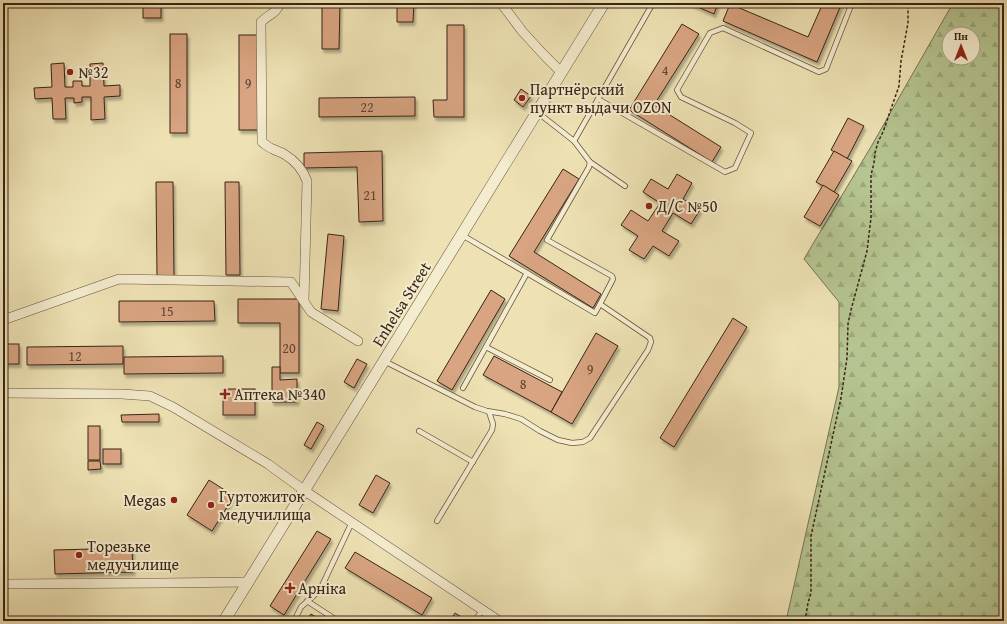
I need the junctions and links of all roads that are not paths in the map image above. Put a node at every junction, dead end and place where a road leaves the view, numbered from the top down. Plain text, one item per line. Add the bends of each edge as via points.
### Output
1 (280, 3) edge
2 (501, 3) edge
3 (604, 3) edge
4 (653, 3) edge
5 (852, 3) edge
6 (562, 72) junction
7 (598, 99) junction
8 (537, 112) junction
9 (574, 141) junction
10 (590, 162) junction
11 (625, 186) dead end
12 (462, 235) junction
13 (527, 273) junction
14 (304, 301) junction
15 (600, 304) junction
16 (3, 320) edge
17 (358, 342) dead end
18 (486, 347) junction
19 (384, 362) junction
20 (550, 380) dead end
21 (463, 388) dead end
22 (3, 393) edge
23 (489, 412) junction
24 (419, 431) dead end
25 (473, 462) junction
26 (305, 491) junction
27 (437, 521) dead end
28 (352, 522) junction
29 (249, 582) junction
30 (3, 584) edge
31 (307, 601) junction
32 (482, 610) junction
33 (224, 621) edge
34 (294, 621) edge
35 (338, 621) edge
36 (475, 621) edge
37 (499, 621) edge

1 - 14 street via 276,11 261,22 262,142 291,159 307,181
2 - 6 street via 530,40
3 - 6 street, Enhelsa Street
4 - 7 lane
5 - 7 lane via 826,69 819,72 723,28 710,33 677,90 681,97 751,133 735,168 725,172
6 - 8 street, Enhelsa Street
7 - 9 lane
8 - 9 lane
8 - 12 street, Enhelsa Street
9 - 10 lane
10 - 11 lane
10 - 15 lane via 547,240 612,276 613,279
12 - 13 lane
12 - 19 street, Enhelsa Street
13 - 15 lane via 595,313
13 - 18 lane
14 - 16 street via 291,282 119,279
14 - 17 street via 311,312
15 - 23 lane via 650,338 651,342 590,438 572,443 558,440 521,419
18 - 20 lane
18 - 21 lane
19 - 23 lane
19 - 26 street, Enhelsa Street
22 - 26 street via 150,396 268,464
23 - 25 lane via 492,430
24 - 25 lane
25 - 27 lane
26 - 28 street
26 - 29 street, Enhelsa Street
28 - 31 lane via 320,590
28 - 32 street
29 - 30 street
29 - 33 street, Enhelsa Street
31 - 34 lane
31 - 35 lane
32 - 36 lane
32 - 37 street

